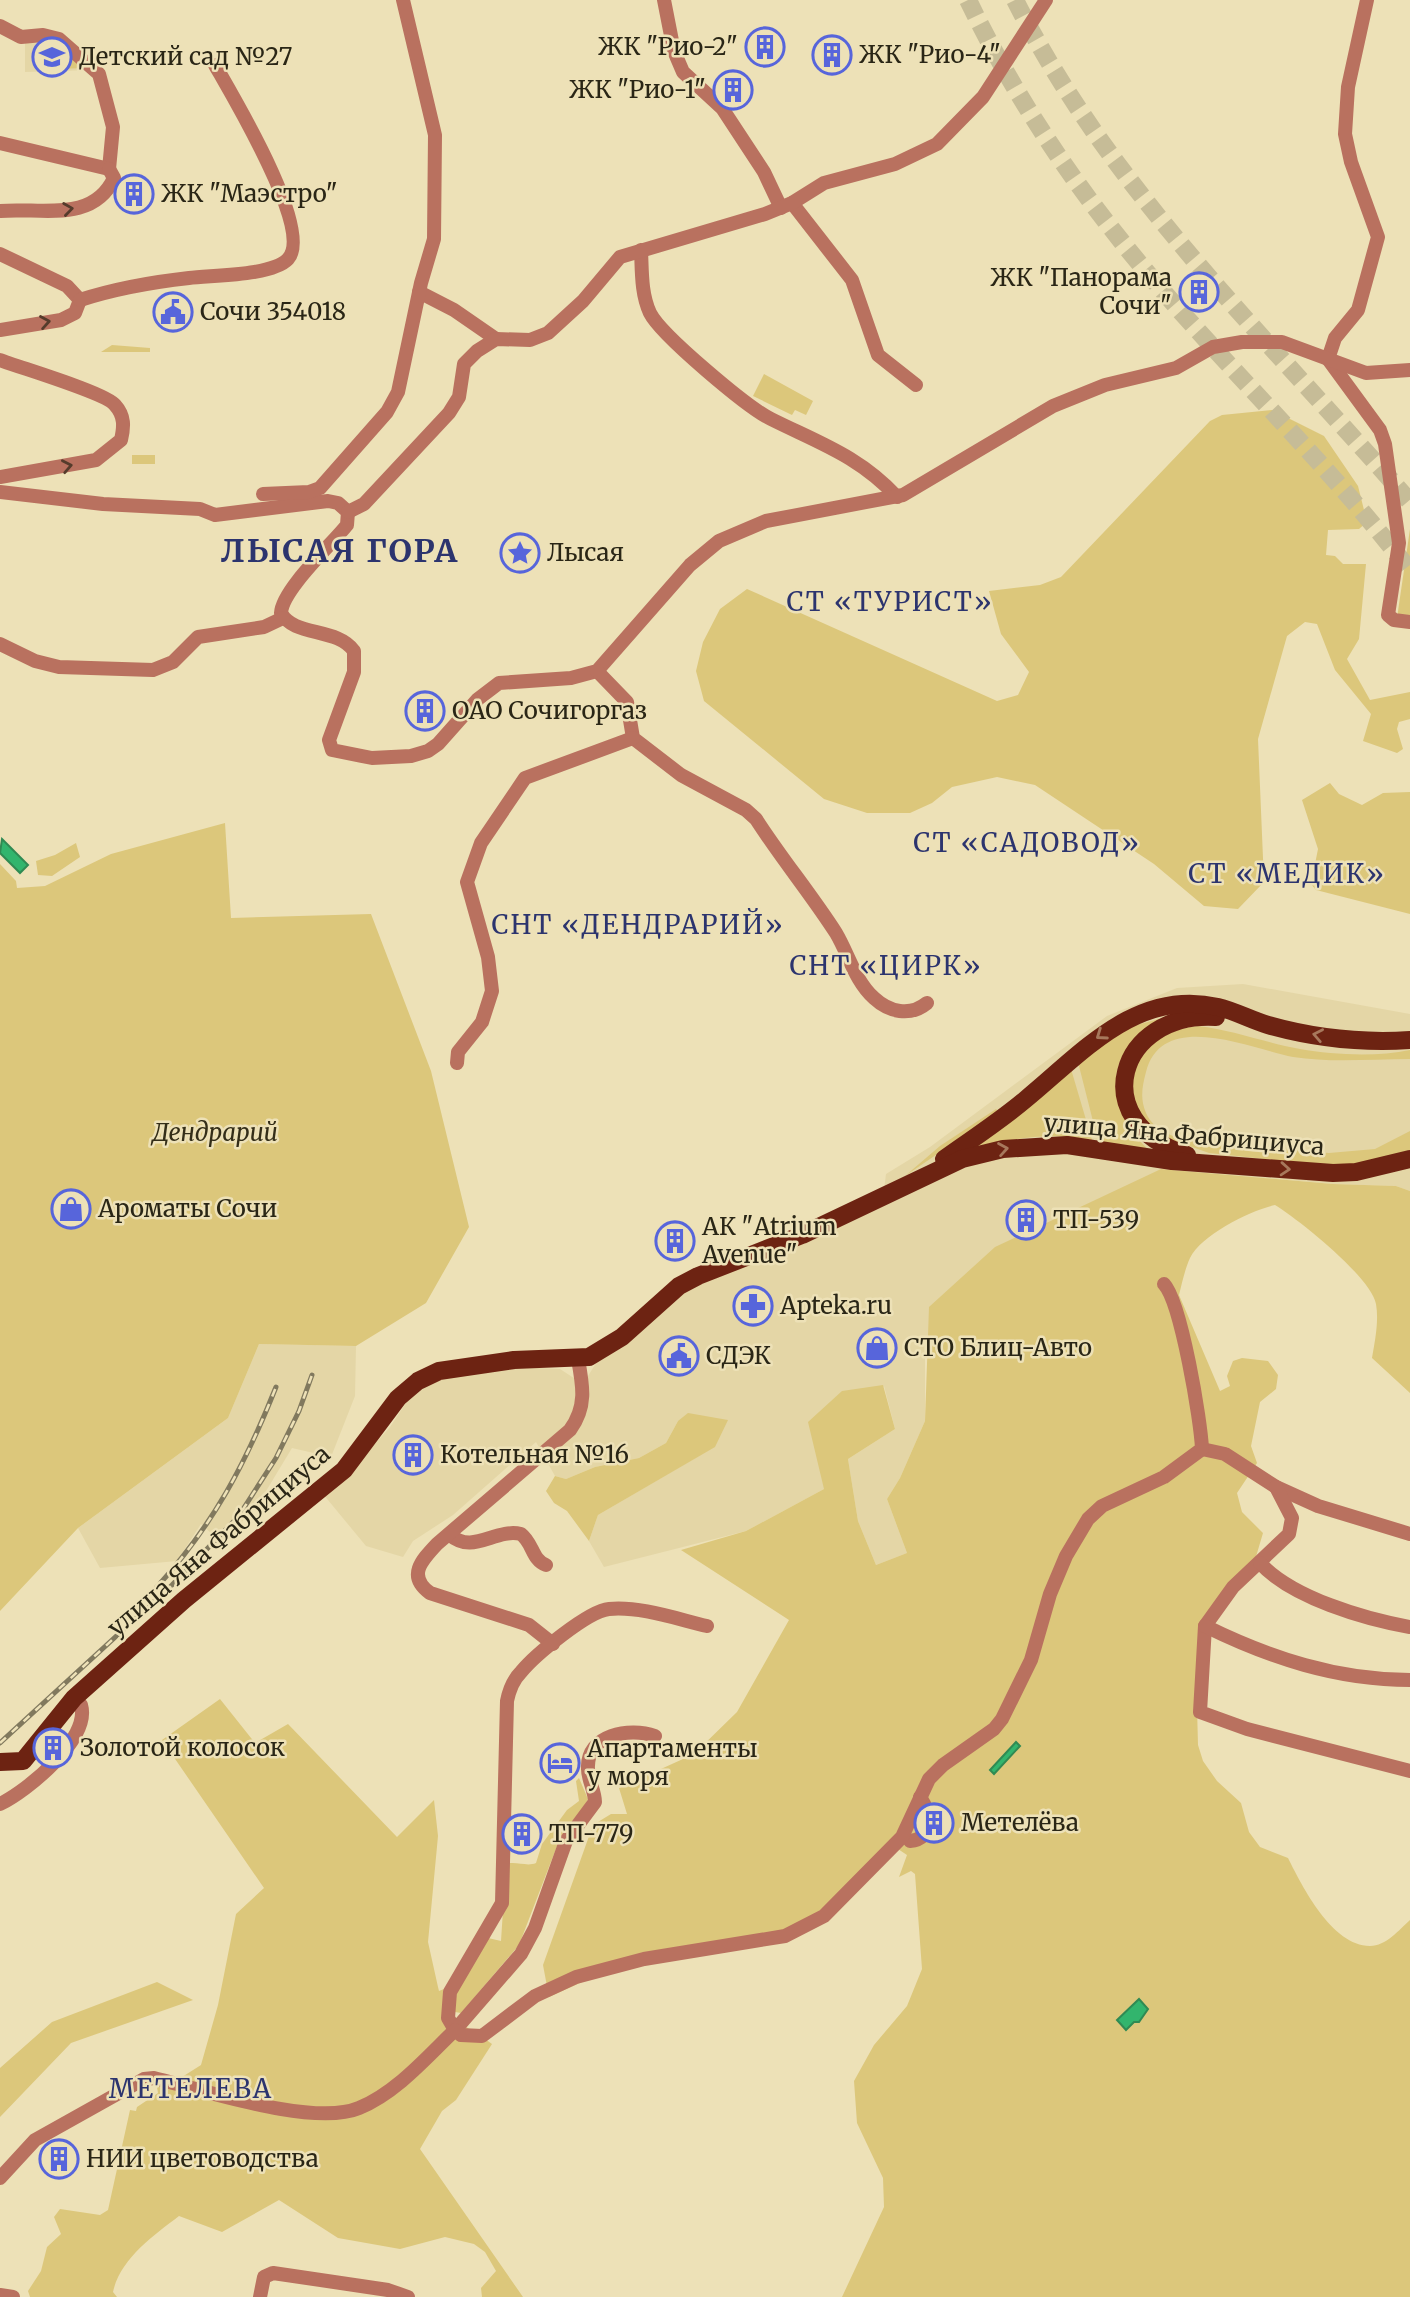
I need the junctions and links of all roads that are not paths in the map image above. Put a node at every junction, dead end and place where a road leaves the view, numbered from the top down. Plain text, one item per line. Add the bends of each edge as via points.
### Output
1 (402, 0) edge
2 (664, 0) edge
3 (1046, 0) edge
4 (1367, 0) edge
5 (0, 26) edge
6 (215, 65) dead end
7 (0, 143) edge
8 (109, 169) junction
9 (787, 206) junction
10 (0, 211) edge
11 (641, 250) junction
12 (0, 254) edge
13 (419, 292) junction
14 (79, 300) junction
15 (0, 330) edge
16 (496, 339) junction
17 (1328, 359) junction
18 (0, 360) edge
19 (1410, 370) edge
20 (916, 386) dead end
21 (0, 477) edge
22 (0, 492) edge
23 (263, 494) dead end
24 (897, 498) junction
25 (348, 512) junction
26 (283, 618) junction
27 (1410, 622) edge
28 (0, 644) edge
29 (597, 671) junction
30 (633, 738) junction
31 (927, 1003) dead end
32 (1268, 1025) junction
33 (1410, 1031) edge
34 (1356, 1040) junction
35 (1410, 1040) edge
36 (457, 1063) dead end
37 (1410, 1159) edge
38 (1217, 1165) junction
39 (1388, 1166) junction
40 (1410, 1166) edge
41 (916, 1179) junction
42 (1164, 1284) dead end
43 (578, 1359) junction
44 (1202, 1449) junction
45 (1276, 1486) junction
46 (1410, 1534) edge
47 (450, 1535) junction
48 (1261, 1563) junction
49 (546, 1565) dead end
50 (707, 1626) dead end
51 (1205, 1626) junction
52 (1410, 1627) edge
53 (553, 1644) junction
54 (1410, 1680) edge
55 (74, 1698) junction
56 (655, 1736) dead end
57 (0, 1762) edge
58 (1410, 1771) edge
59 (0, 1804) edge
60 (455, 2030) junction
61 (0, 2178) edge
62 (0, 2295) edge
63 (13, 2297) edge
64 (260, 2297) edge
65 (408, 2297) edge

1 - 13 street via 435,135 434,239
2 - 9 street via 683,72 722,108
3 - 9 street via 983,97 937,144 895,164 824,183
4 - 17 street via 1348,87 1345,134 1377,237 1359,310 1335,338
5 - 8 street via 21,37 60,39 99,74 113,127
6 - 14 street via 280,188 290,223 289,258 241,275 189,278
7 - 8 street
10 -> 8 street via 76,209 105,192 114,178
9 - 11 street
9 - 20 street via 852,279 878,355
11 - 16 street via 620,257 548,333 530,340
11 - 24 street via 645,299 660,328 760,412 829,444 867,469
12 - 14 street via 67,286
13 - 16 street
13 - 23 street via 398,392 387,412 320,488
15 -> 14 street via 61,320 75,313
16 - 25 street via 464,364 459,397 449,413 364,504
17 - 19 street via 1366,373
17 - 24 street via 1282,342 1213,347 1176,368 1105,385 1053,406
17 - 27 street via 1383,436 1399,543 1388,615
21 -> 18 street via 96,460 121,440 124,421 115,403 103,394
22 - 25 street via 200,509 215,515 328,501
24 - 29 street via 766,521 719,541 690,565
25 - 26 street via 347,525 282,604
26 - 28 street via 264,627 198,637 173,662 153,670 59,667
26 - 29 street via 338,637 355,651 354,672 329,745 336,753 372,758 428,751 499,683 571,678
29 - 30 street via 627,702
30 - 31 street via 681,775 756,818 876,1000 900,1012 915,1011
30 - 36 street via 525,778 481,843 467,882 488,957 492,991 482,1021 458,1052
34 -> 32 main road, улица Яна Фабрициуса
32 - 38 main road via 1217,1017 1188,1018 1148,1037 1129,1064 1125,1100 1137,1125 1161,1146
32 -> 41 main road, улица Яна Фабрициуса via 1217,1007 1164,1006 1140,1013 1094,1040 1009,1113
33 - 34 main road
34 - 35 main road, улица Яна Фабрициуса
37 - 39 main road, улица Яна Фабрициуса
38 -> 39 main road, улица Яна Фабрициуса via 1333,1173
41 -> 38 main road, улица Яна Фабрициуса via 962,1159 1040,1145
39 - 40 main road
41 - 43 main road, улица Яна Фабрициуса via 821,1227 689,1281 622,1337
42 - 44 street via 1182,1335
43 - 47 street via 584,1401 577,1422
43 - 55 main road, улица Яна Фабрициуса via 462,1366 418,1381 383,1414 344,1470 184,1600
44 - 45 street via 1224,1454
44 - 60 street via 1164,1477 1102,1506 1088,1519 1050,1594 1031,1660 1011,1704 994,1729 929,1779 906,1839 824,1916 785,1936 643,1959 576,1977 535,1996 482,2036 461,2035
45 - 46 street via 1318,1506
45 - 48 street via 1292,1525
47 - 49 street via 471,1545 510,1532 521,1534 537,1561
47 - 53 street via 419,1565 417,1575 423,1587 529,1625
48 - 51 street via 1233,1587
48 - 52 street via 1302,1593
50 - 53 street via 611,1609 595,1614
51 - 54 street via 1299,1665 1354,1678
51 - 58 street via 1200,1712 1247,1729
53 - 60 street via 521,1671 509,1691 502,1903 450,1992 448,2018
55 - 57 main road, улица Яна Фабрициуса via 23,1761
55 - 59 street via 82,1715 61,1754 30,1787
56 - 60 street via 625,1730 595,1750 588,1772 595,1802 566,1841 535,1928 507,1972
60 - 61 street via 373,2101 332,2115 304,2114 144,2079 35,2140
62 - 63 street
64 - 65 street via 264,2277 272,2273

